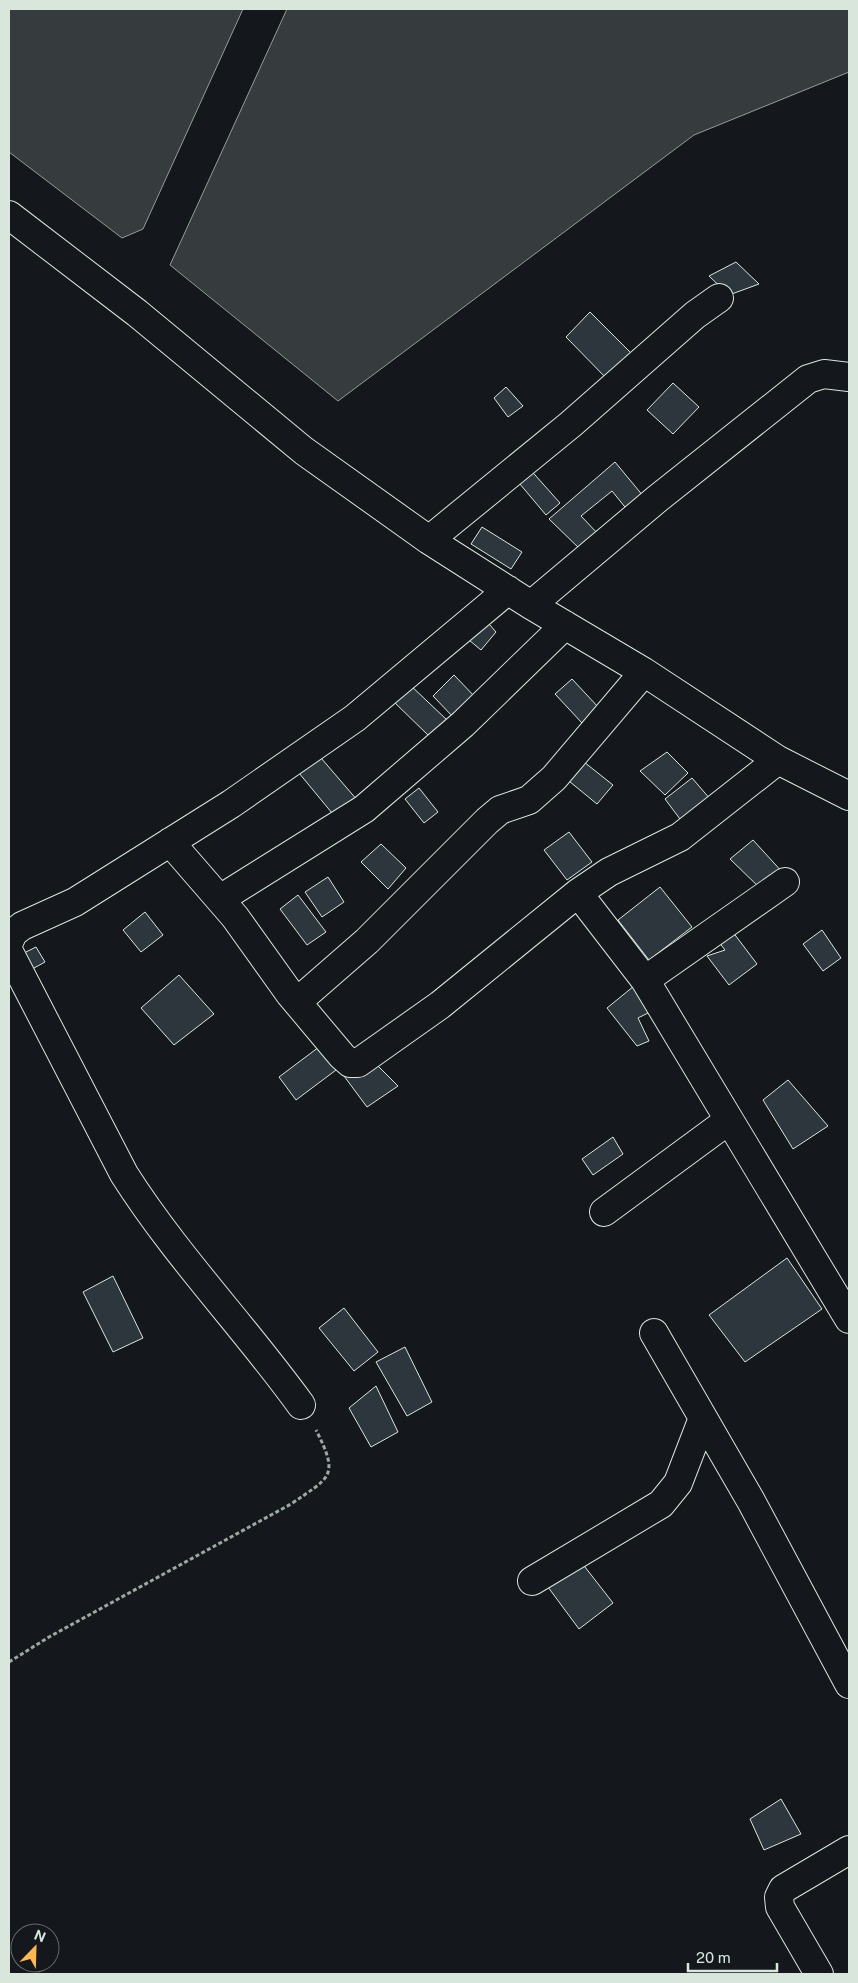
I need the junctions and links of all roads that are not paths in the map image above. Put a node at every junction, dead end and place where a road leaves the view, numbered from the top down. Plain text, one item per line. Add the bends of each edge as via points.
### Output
1 (9, 215) edge
2 (719, 298) dead end
3 (849, 376) edge
4 (429, 540) junction
5 (508, 590) junction
6 (531, 605) junction
7 (565, 625) junction
8 (644, 672) junction
9 (778, 760) junction
10 (849, 796) edge
11 (170, 842) junction
12 (785, 882) dead end
13 (578, 892) junction
14 (220, 899) junction
15 (9, 942) edge
16 (9, 952) edge
17 (645, 980) junction
18 (297, 1002) junction
19 (729, 1120) junction
20 (604, 1212) dead end
21 (849, 1319) edge
22 (654, 1333) dead end
23 (301, 1405) road end
24 (703, 1418) junction
25 (532, 1581) dead end
26 (849, 1684) edge
27 (849, 1850) edge
28 (819, 1974) edge

1 - 4 street via 137,314 304,451
2 - 4 street
3 - 6 street via 824,374 808,379
4 - 5 street
5 - 6 street
5 - 11 street via 355,718
6 - 7 street
7 - 8 street
7 - 14 street via 463,724 364,809
8 - 9 street
8 - 18 street via 554,778 529,800 500,810 487,821 366,941
9 - 10 street
9 - 13 street via 680,837 609,872
11 - 14 street
11 - 15 street via 75,902 22,926 13,933
12 - 17 street
13 - 17 street
13 - 18 street via 440,1005 358,1063 342,1056
14 - 18 street
16 - 23 street via 128,1182
17 - 19 street
19 - 20 street
19 - 21 street
22 - 24 street
24 - 25 street via 678,1482 661,1504
24 - 26 street
27 - 28 street via 783,1889 779,1897 780,1907

